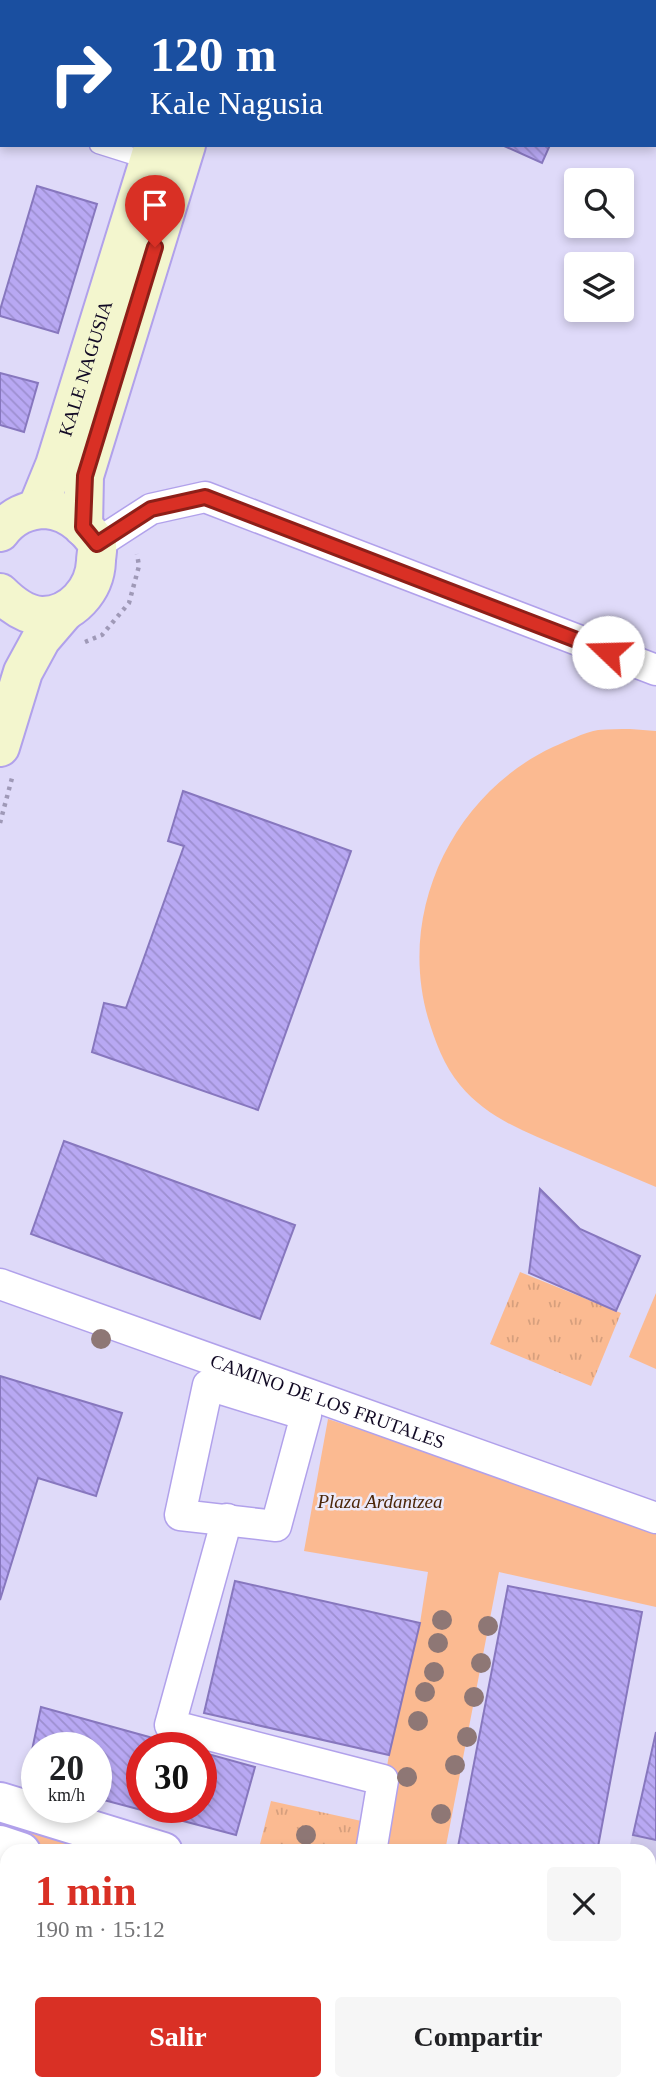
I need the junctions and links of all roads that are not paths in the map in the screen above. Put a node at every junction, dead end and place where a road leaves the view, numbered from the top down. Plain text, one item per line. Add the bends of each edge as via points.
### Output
1 (112, 147) edge
2 (167, 155) edge
3 (13, 517) edge
4 (90, 536) junction
5 (0, 594) edge
6 (65, 611) junction
7 (0, 617) edge
8 (656, 670) edge
9 (0, 747) edge
10 (0, 1284) edge
11 (656, 1518) edge
12 (227, 1519) junction
13 (0, 1802) edge
14 (137, 1844) edge
15 (372, 1844) edge

1 - 2 lane
2 - 3 main road, KALE NAGUSIA via 55,466
2 - 4 main road, KALE NAGUSIA via 85,476
3 - 4 main road via 54,510 70,516
4 - 6 main road, KALE NAGUSIA via 96,573 85,596
4 - 8 street via 151,509 205,497
5 - 6 main road via 19,610 42,616
5 - 7 main road
6 - 9 main road, KALE NAGUSIA via 41,639 23,672
10 - 11 street, CAMINO DE LOS FRUTALES
12 - 12 street via 275,1526 306,1415 208,1385 180,1515
12 - 15 street via 170,1725 383,1780
13 - 14 street

